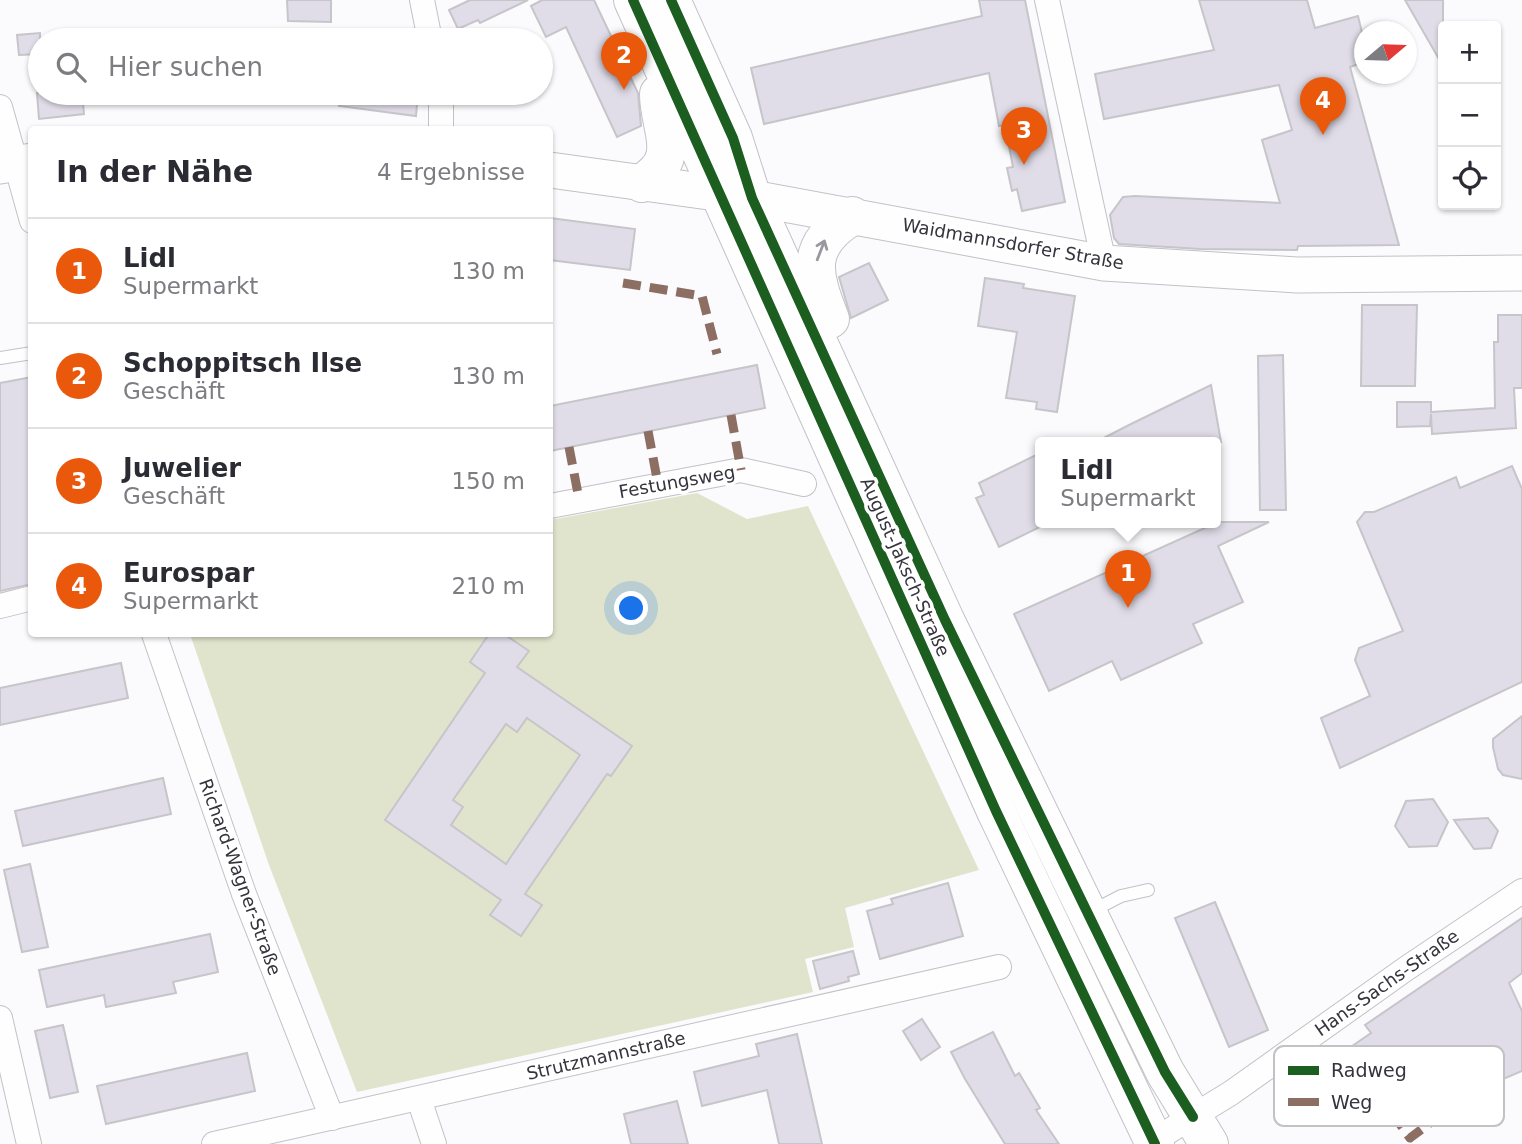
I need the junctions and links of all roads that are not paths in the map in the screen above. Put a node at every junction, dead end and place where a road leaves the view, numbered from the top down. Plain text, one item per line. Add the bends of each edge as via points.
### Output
1 (422, 0) edge
2 (633, 0) edge
3 (671, 0) edge
4 (1047, 0) edge
5 (428, 28) edge
6 (658, 57) junction
7 (441, 105) edge
8 (0, 107) edge
9 (441, 126) edge
10 (16, 163) edge
11 (553, 170) edge
12 (642, 183) junction
13 (736, 196) junction
14 (28, 206) edge
15 (852, 216) junction
16 (1104, 263) junction
17 (1522, 273) edge
18 (28, 354) edge
19 (0, 358) edge
20 (838, 385) junction
21 (804, 484) dead end
22 (553, 505) edge
23 (28, 599) edge
24 (0, 606) edge
25 (155, 637) edge
26 (1148, 890) dead end
27 (1522, 891) edge
28 (1087, 914) junction
29 (999, 967) dead end
30 (0, 1018) edge
31 (1315, 1046) edge
32 (1274, 1076) edge
33 (419, 1099) junction
34 (332, 1118) junction
35 (1201, 1131) edge
36 (1152, 1143) edge
37 (29, 1144) edge
38 (214, 1144) edge
39 (434, 1144) edge

1 - 5 street
2 - 6 main road, August-Jaksch-Straße
3 - 13 main road, August-Jaksch-Straße via 733,138
4 - 16 street
6 - 12 main road via 659,103 668,145 653,176
6 - 13 main road, August-Jaksch-Straße
7 - 9 street
8 - 10 street
10 - 14 street
11 - 12 street, Waidmannsdorfer Straße
12 - 13 street, Waidmannsdorfer Straße
13 - 15 street, Waidmannsdorfer Straße
13 - 20 main road, August-Jaksch-Straße
13 - 36 main road, August-Jaksch-Straße via 996,811
15 - 16 street, Waidmannsdorfer Straße
20 -> 15 main road via 842,360 814,271 822,244 834,227
16 - 17 street, Waidmannsdorfer Straße via 1297,275
18 - 19 lane
20 - 28 main road, August-Jaksch-Straße
21 - 22 street, Festungsweg via 741,470
23 - 24 street
25 - 34 street, Richard-Wagner-Straße via 244,894
26 - 28 lane via 1121,896
27 - 31 street, Hans-Sachs-Straße
28 - 35 main road, August-Jaksch-Straße via 1165,1072
29 - 33 street, Strutzmannstraße
30 - 37 street
32 - 35 street, Hans-Sachs-Straße
33 - 34 street, Strutzmannstraße
33 - 39 street
34 - 38 street, Strutzmannstraße
35 - 36 street, Hans-Sachs-Straße

